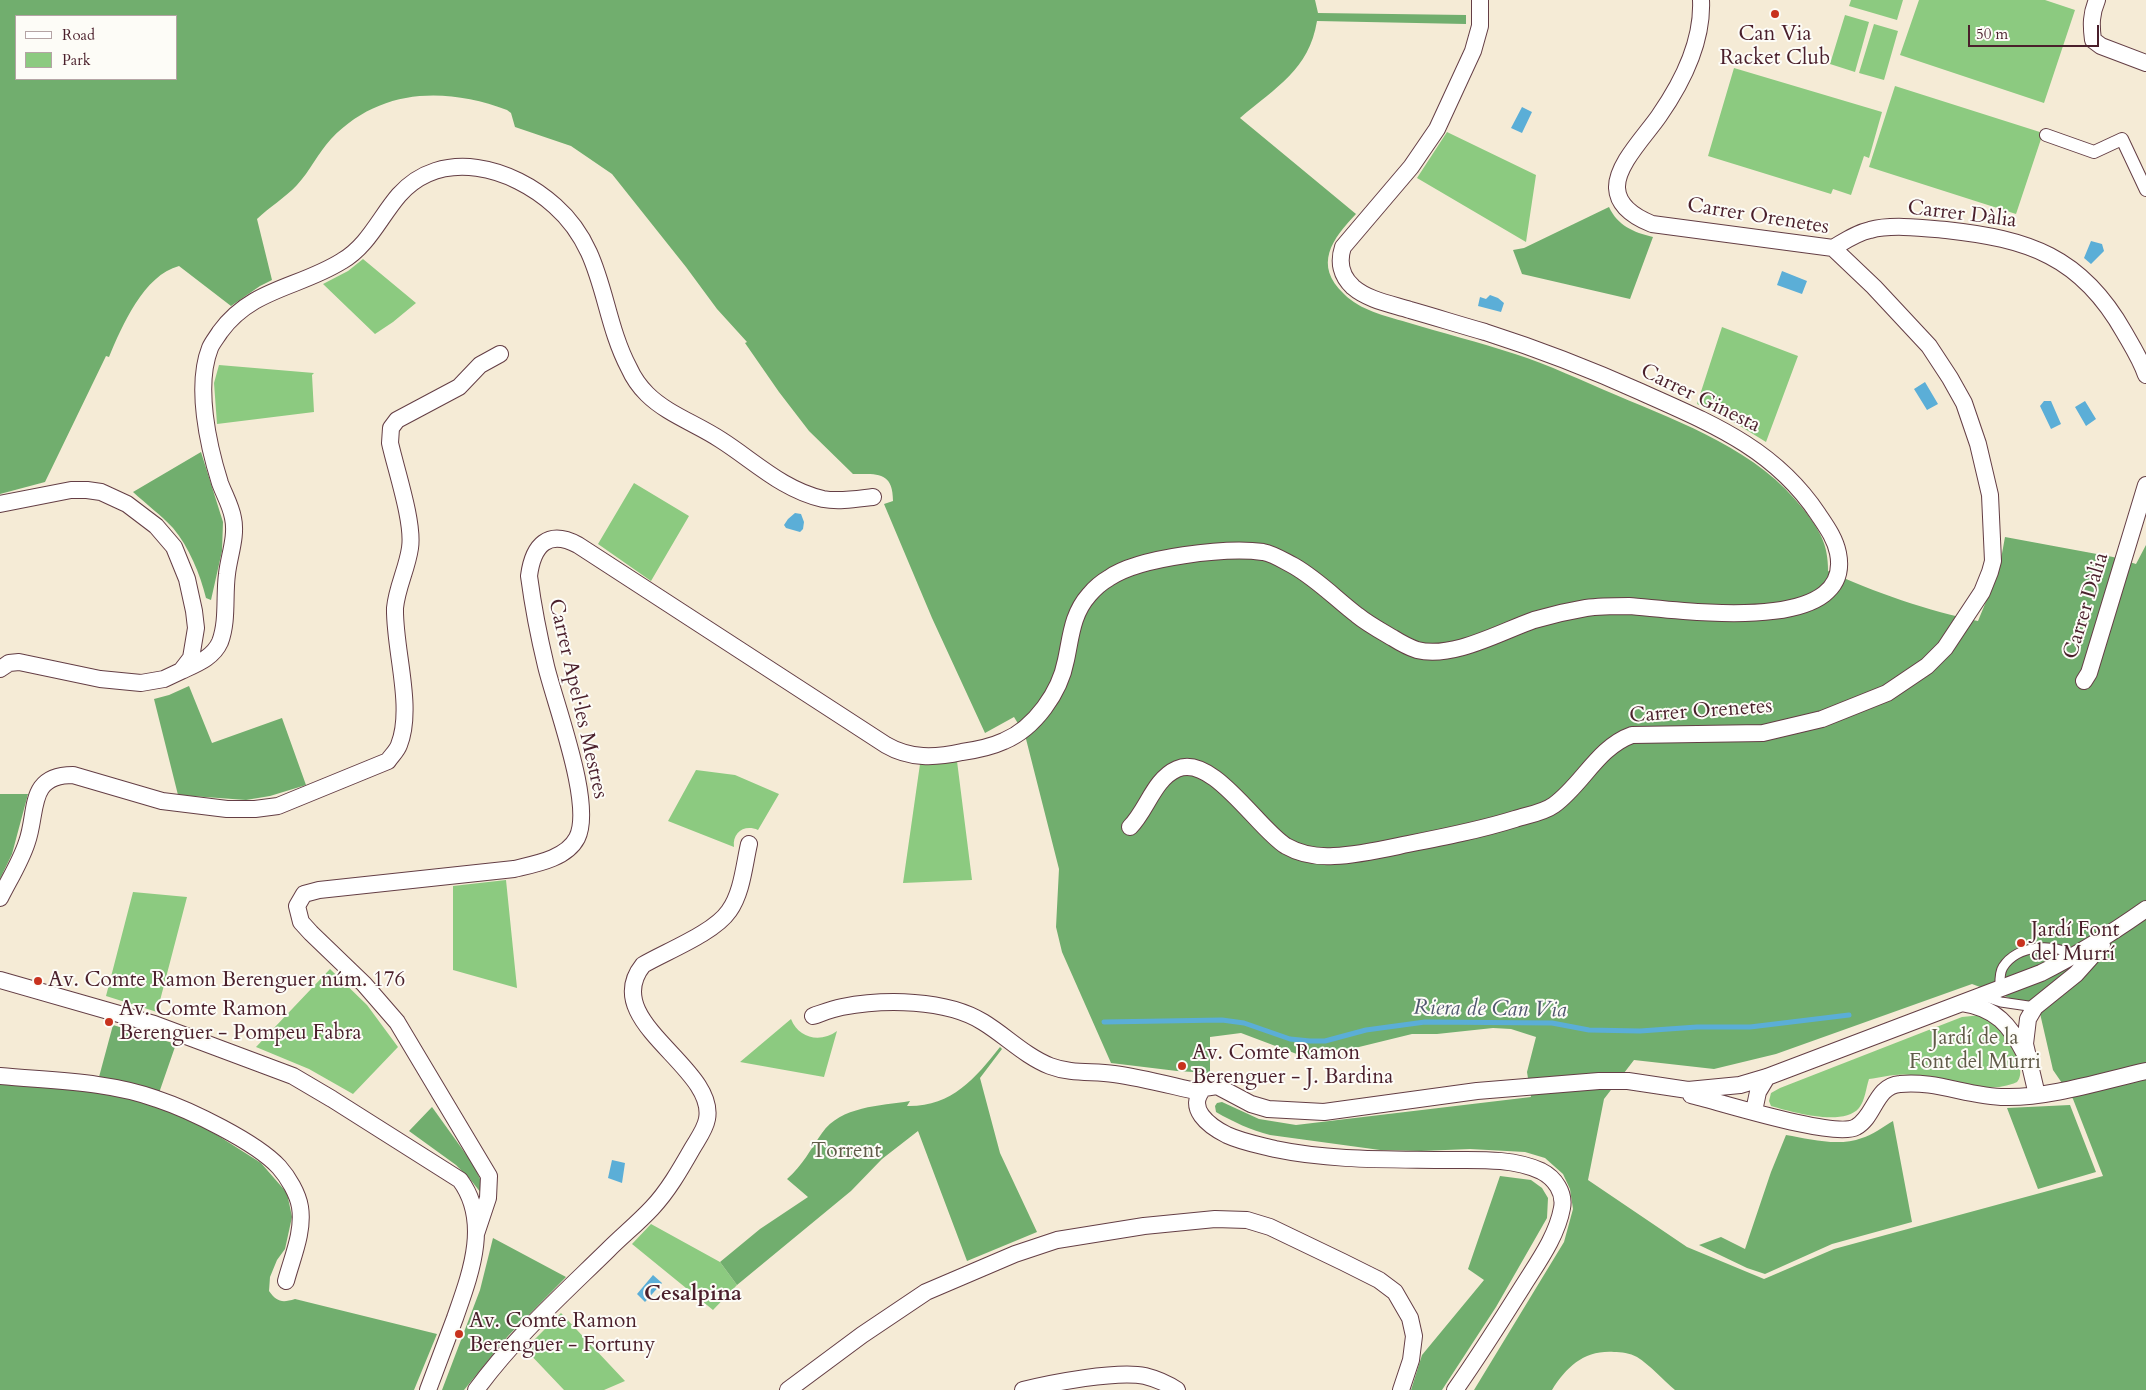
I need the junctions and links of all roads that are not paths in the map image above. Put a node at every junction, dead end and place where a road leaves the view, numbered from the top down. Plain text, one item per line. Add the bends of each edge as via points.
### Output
1 (1480, 0) edge
2 (1701, 0) edge
3 (2097, 0) edge
4 (2146, 63) edge
5 (2046, 136) dead end
6 (2146, 190) edge
7 (1833, 248) junction
8 (500, 354) dead end
9 (2146, 376) edge
10 (2146, 485) edge
11 (872, 497) dead end
12 (0, 504) edge
13 (0, 669) edge
14 (181, 671) junction
15 (2084, 680) dead end
16 (990, 746) joint
17 (1130, 827) dead end
18 (749, 844) dead end
19 (0, 898) edge
20 (2146, 908) edge
21 (2111, 934) junction
22 (2074, 957) junction
23 (0, 980) edge
24 (2000, 989) junction
25 (1982, 996) junction
26 (1962, 1004) junction
27 (2035, 1007) junction
28 (813, 1016) dead end
29 (2028, 1059) junction
30 (2146, 1071) edge
31 (0, 1076) edge
32 (1767, 1077) junction
33 (1665, 1088) junction
34 (1200, 1092) junction
35 (2037, 1095) junction
36 (1754, 1111) junction
37 (476, 1234) junction
38 (286, 1281) dead end
39 (428, 1390) edge
40 (476, 1390) edge
41 (788, 1390) edge
42 (1023, 1390) edge
43 (1177, 1390) edge
44 (1401, 1390) edge
45 (1455, 1390) edge

1 - 16 street, Carrer Ginesta via 1480,26 1473,51 1437,129 1412,167 1343,247 1340,268 1352,286 1382,301 1516,342 1590,370 1719,427 1746,443 1794,483 1829,530 1838,554 1837,581 1808,604 1787,610 1720,612 1626,606 1591,608 1555,614 1461,647 1432,652 1410,648 1372,626 1318,582 1269,553 1212,552 1130,567 1096,588 1080,607 1074,619 1066,663 1055,691 1026,727
2 - 7 street, Carrer Orenetes via 1698,37 1682,77 1621,170 1617,189 1622,204 1634,217 1652,224
3 - 4 street via 2091,25 2093,40
5 - 6 street via 2094,152 2122,139
7 - 9 street, Carrer Dàlia via 1872,229 1898,228 1973,233 2027,245 2071,268 2095,291 2116,317
7 - 17 street, Carrer Orenetes via 1929,346 1964,403 1983,462 1993,529 1990,572 1964,620 1945,648 1927,666 1886,693 1808,722 1758,733 1646,733 1622,738 1552,806 1455,835 1362,853 1333,856 1305,853 1285,845 1267,830 1212,775 1191,767 1177,768 1164,778 1140,817
8 - 19 street via 480,365 459,387 397,420 391,428 390,443 411,532 395,608 404,699 403,732 388,761 278,806 255,809 162,801 73,775 60,775 48,780 40,790 33,806 28,841
10 - 15 street, Carrer Dàlia via 2109,611
11 - 14 street via 835,501 788,486 646,394 620,349 592,258 560,210 532,189 497,172 457,167 435,171 413,180 367,240 350,256 306,279 269,292 238,310 211,346 205,368 207,437 234,519 233,539 220,644 204,660
12 - 14 street via 71,490 87,490 101,492 127,504 156,526 181,561 194,611 194,651
13 - 14 street via 9,663 19,662 100,679 141,683 164,679
16 - 37 street, Carrer Apel·les Mestres via 939,756 898,752 578,545 561,538 551,538 542,544 530,564 529,576 546,667 581,802 578,837 568,850 542,862 514,869 319,890 304,894 297,906 301,922 310,933 364,984 397,1022 489,1176 488,1198
18 - 40 street via 730,911 718,924 644,965 633,983 635,1002 647,1026 703,1092 709,1110 706,1124 681,1170 651,1209 499,1359
20 - 21 street
21 - 22 street
21 - 27 street via 2076,974
22 - 24 street
22 - 24 lane via 2065,950 2049,947 2032,949 2003,967
23 - 37 street via 154,1024 314,1087 460,1180 472,1200
24 - 25 street
25 - 26 street
25 - 27 lane
26 - 29 street via 1987,1009 2003,1021
26 - 32 street
27 - 29 street via 2026,1029
28 - 34 street via 841,1007 872,1004 926,1004 948,1008 984,1022 1036,1060 1050,1066 1083,1073 1113,1074
29 - 35 street
30 - 35 street
31 - 38 street via 91,1085 157,1098 244,1141 266,1156 283,1172 300,1207 300,1229
32 - 33 street via 1714,1089
32 - 36 street via 1758,1092
33 - 34 street via 1599,1080 1477,1091 1324,1112 1268,1109 1250,1104 1218,1086 1204,1088
33 - 36 street
34 - 45 street via 1196,1106 1205,1120 1218,1130 1256,1145 1294,1153 1359,1159 1490,1160 1542,1172 1559,1188 1562,1208 1543,1254
35 - 36 street via 2004,1097 1916,1083 1898,1084 1886,1089 1865,1120 1855,1128 1839,1131 1815,1128
37 - 39 street via 470,1277
41 - 44 street via 926,1292 1015,1254 1057,1240 1144,1226 1233,1219 1259,1223 1286,1234 1379,1280 1395,1292 1410,1318 1414,1336 1411,1360
42 - 43 street via 1108,1376 1144,1376

